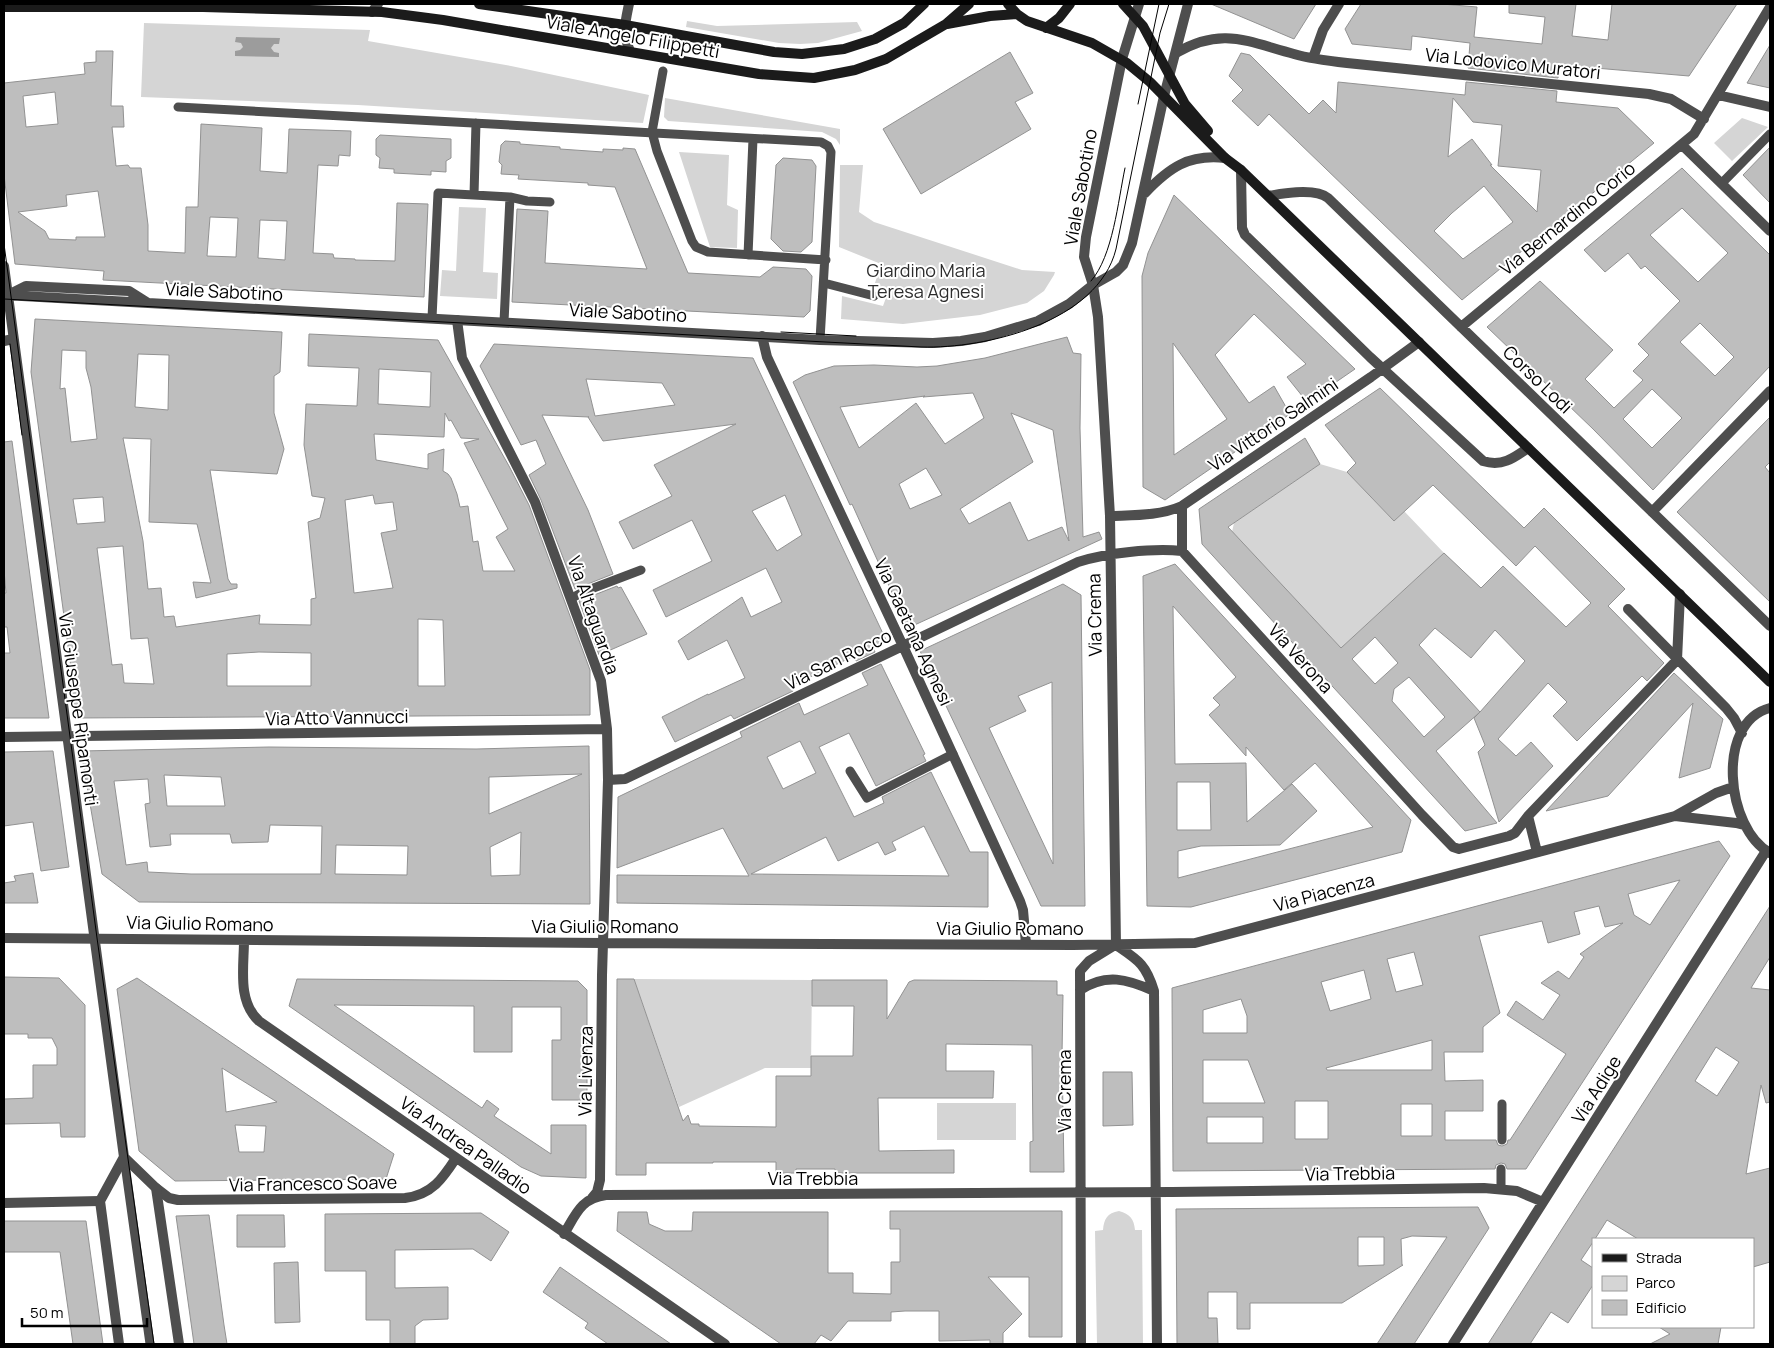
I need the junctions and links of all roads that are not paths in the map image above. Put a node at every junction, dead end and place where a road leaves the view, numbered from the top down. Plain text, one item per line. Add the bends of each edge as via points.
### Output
1 (479, 4) edge
2 (629, 4) edge
3 (924, 4) edge
4 (968, 4) edge
5 (1008, 4) edge
6 (1070, 4) edge
7 (1123, 4) edge
8 (1139, 4) edge
9 (1188, 4) edge
10 (1339, 4) edge
11 (1770, 6) edge
12 (4, 7) edge
13 (375, 8) edge
14 (1017, 14) junction
15 (1134, 15) junction
16 (946, 24) junction
17 (624, 25) junction
18 (1046, 28) junction
19 (630, 52) junction
20 (1176, 53) junction
21 (1313, 58) junction
22 (1122, 59) junction
23 (663, 71) dead end
24 (1170, 75) junction
25 (1718, 95) junction
26 (1164, 96) junction
27 (178, 107) dead end
28 (1770, 107) edge
29 (1704, 119) junction
30 (476, 123) junction
31 (652, 132) junction
32 (1770, 134) edge
33 (754, 139) junction
34 (1682, 145) junction
35 (1225, 158) junction
36 (1241, 170) junction
37 (1722, 183) junction
38 (1144, 193) junction
39 (474, 195) junction
40 (1269, 196) junction
41 (510, 197) junction
42 (550, 202) dead end
43 (1770, 231) edge
44 (748, 255) junction
45 (826, 260) junction
46 (4, 266) edge
47 (824, 283) junction
48 (1093, 285) junction
49 (6, 295) edge
50 (874, 296) dead end
51 (432, 318) junction
52 (457, 320) junction
53 (504, 322) junction
54 (1461, 327) junction
55 (762, 336) junction
56 (8, 340) edge
57 (820, 340) junction
58 (1419, 342) junction
59 (1383, 369) junction
60 (1770, 391) edge
61 (1528, 448) junction
62 (1182, 506) junction
63 (1652, 512) junction
64 (1110, 516) junction
65 (1182, 552) junction
66 (1110, 556) junction
67 (641, 570) dead end
68 (1680, 594) junction
69 (572, 598) junction
70 (1628, 609) dead end
71 (1770, 626) edge
72 (903, 646) junction
73 (1678, 660) junction
74 (1770, 682) edge
75 (1770, 708) edge
76 (607, 729) junction
77 (1742, 733) junction
78 (4, 737) edge
79 (66, 737) junction
80 (953, 754) junction
81 (850, 771) dead end
82 (608, 780) junction
83 (1733, 787) junction
84 (1528, 816) junction
85 (1675, 816) junction
86 (1744, 825) junction
87 (1537, 852) junction
88 (1768, 852) edge
89 (4, 938) edge
90 (94, 938) junction
91 (244, 940) junction
92 (603, 943) junction
93 (1026, 944) junction
94 (1116, 945) junction
95 (1080, 990) junction
96 (1154, 990) junction
97 (1502, 1104) dead end
98 (1502, 1140) dead end
99 (124, 1157) junction
100 (456, 1158) junction
101 (1501, 1169) dead end
102 (156, 1188) junction
103 (1501, 1189) junction
104 (1081, 1192) junction
105 (1155, 1192) junction
106 (592, 1198) junction
107 (100, 1201) junction
108 (1543, 1202) junction
109 (4, 1203) edge
110 (564, 1234) junction
111 (119, 1344) edge
112 (150, 1344) edge
113 (180, 1344) edge
114 (725, 1344) edge
115 (1081, 1344) edge
116 (1157, 1344) edge
117 (1453, 1344) edge

1 - 17 main road, Viale Angelo Filippetti
2 - 17 street
3 - 17 main road, Viale Angelo Filippetti via 904,23 875,38 844,49 813,54 774,52
4 - 16 main road, Viale Angelo Filippetti
5 - 14 main road
6 - 18 main road
7 - 15 main road
8 - 15 street, Viale Sabotino
9 - 20 street, Viale Sabotino
10 - 21 street via 1323,30
11 - 25 street, Via Bernardino Corio
12 - 13 main road, Viale Angelo Filippetti
13 - 19 main road, Viale Angelo Filippetti
14 - 16 main road, Viale Angelo Filippetti
14 - 18 main road
15 - 22 street, Viale Sabotino
15 - 24 main road
16 - 19 main road, Viale Angelo Filippetti via 876,63 814,78 759,74
17 - 19 street
18 - 22 main road via 1092,43
20 - 21 street, Via Lodovico Muratori via 1203,40 1225,38
20 - 24 street, Viale Sabotino
21 - 29 street, Via Lodovico Muratori via 1649,94 1670,99
22 - 26 main road
22 - 48 street, Viale Sabotino via 1086,237 1084,257
23 - 31 lane
24 - 26 street, Viale Sabotino
24 - 36 main road via 1189,111
25 - 28 street
25 - 29 street, Via Bernardino Corio
26 - 35 main road
26 - 38 street, Viale Sabotino
27 - 30 lane
29 - 34 street, Via Bernardino Corio
30 - 31 lane
30 - 39 lane
31 - 33 lane
31 - 44 lane via 696,247 708,252
32 - 37 lane
33 - 44 lane
33 - 45 lane via 821,142 828,146 831,152
34 - 37 street
34 - 54 street, Via Bernardino Corio
35 - 36 main road
35 - 38 street via 1203,157 1184,162 1161,176
36 - 40 main road
36 - 59 street via 1242,228 1245,235
37 - 43 street
38 - 48 street, Viale Sabotino via 1127,259 1116,272
39 - 41 lane
39 - 51 lane via 438,193
40 - 54 street, Corso Lodi via 1308,192 1324,194
40 - 58 main road
41 - 42 lane
41 - 53 lane
44 - 45 lane
45 - 47 lane
46 - 49 street, Via Giuseppe Ripamonti
47 - 50 lane
47 - 57 lane
48 - 57 street, Viale Sabotino via 1069,304 1038,321 985,337 933,342
48 - 64 street, Via Crema
49 - 51 street, Viale Sabotino
49 - 56 street, Via Giuseppe Ripamonti
51 - 52 street, Viale Sabotino
52 - 53 street, Viale Sabotino
52 - 69 street, Via Altaguardia via 462,358 535,502
53 - 55 street, Viale Sabotino
54 - 63 street, Corso Lodi
55 - 57 street, Viale Sabotino
55 - 72 street, Via Gaetana Agnesi via 767,357
56 - 79 street, Via Giuseppe Ripamonti
58 - 59 street
58 - 61 main road
59 - 61 street via 1483,461 1492,464 1512,460
59 - 62 street, Via Vittorio Salmini
60 - 63 street
61 - 68 main road
62 - 64 street, Via Vittorio Salmini via 1158,514
62 - 65 street
63 - 71 street, Corso Lodi
64 - 66 street, Via Crema
65 - 66 street via 1163,550
65 - 84 street, Via Verona via 1453,847 1459,849 1509,836
66 - 72 street, Via San Rocco via 1078,562
66 - 94 street, Via Crema
67 - 69 lane
68 - 73 street
68 - 74 main road
69 - 76 street, Via Altaguardia via 601,680
70 - 73 street
72 - 80 street, Via Gaetana Agnesi
72 - 82 street, Via San Rocco via 625,779
73 - 77 street via 1726,708
73 - 84 street
75 - 77 street via 1755,716
76 - 79 street, Via Atto Vannucci
76 - 82 street, Via Altaguardia
77 - 83 street via 1733,761
78 - 79 street, Via Atto Vannucci
79 - 90 street, Via Giuseppe Ripamonti
80 - 81 lane via 866,798
80 - 93 street, Via Gaetana Agnesi via 1020,901
82 - 92 street, Via Altaguardia
83 - 85 street, Via Piacenza
83 - 86 street
84 - 87 street
85 - 86 street, Via Piacenza
85 - 87 street, Via Piacenza
86 - 88 street
87 - 94 street, Via Piacenza via 1195,943
88 - 108 street, Via Adige
89 - 90 street, Via Giulio Romano
90 - 91 street, Via Giulio Romano
90 - 99 street, Via Giuseppe Ripamonti
91 - 92 street, Via Giulio Romano
91 - 100 street, Via Andrea Palladio via 244,995 255,1018
92 - 93 street, Via Giulio Romano
92 - 106 street, Via Livenza via 600,1180
93 - 94 street, Via Giulio Romano
94 - 95 street, Via Crema via 1080,970
94 - 96 street via 1140,963 1149,974
95 - 96 street via 1100,981 1115,979
95 - 104 street, Via Crema
96 - 105 street
97 - 98 lane
99 - 102 street
99 - 107 street
99 - 112 lane, Via Giuseppe Ripamonti
100 - 102 street, Via Francesco Soave via 436,1186 414,1197 178,1200 169,1198
100 - 110 street, Via Andrea Palladio
101 - 103 lane
102 - 113 street
103 - 105 street, Via Trebbia
103 - 108 street, Via Trebbia via 1517,1191
104 - 105 street
104 - 106 street, Via Trebbia via 606,1195
104 - 115 street, Via Crema
105 - 116 street
106 - 110 street via 584,1202
107 - 109 street
107 - 111 street
108 - 117 street, Via Adige
110 - 114 street, Via Andrea Palladio

